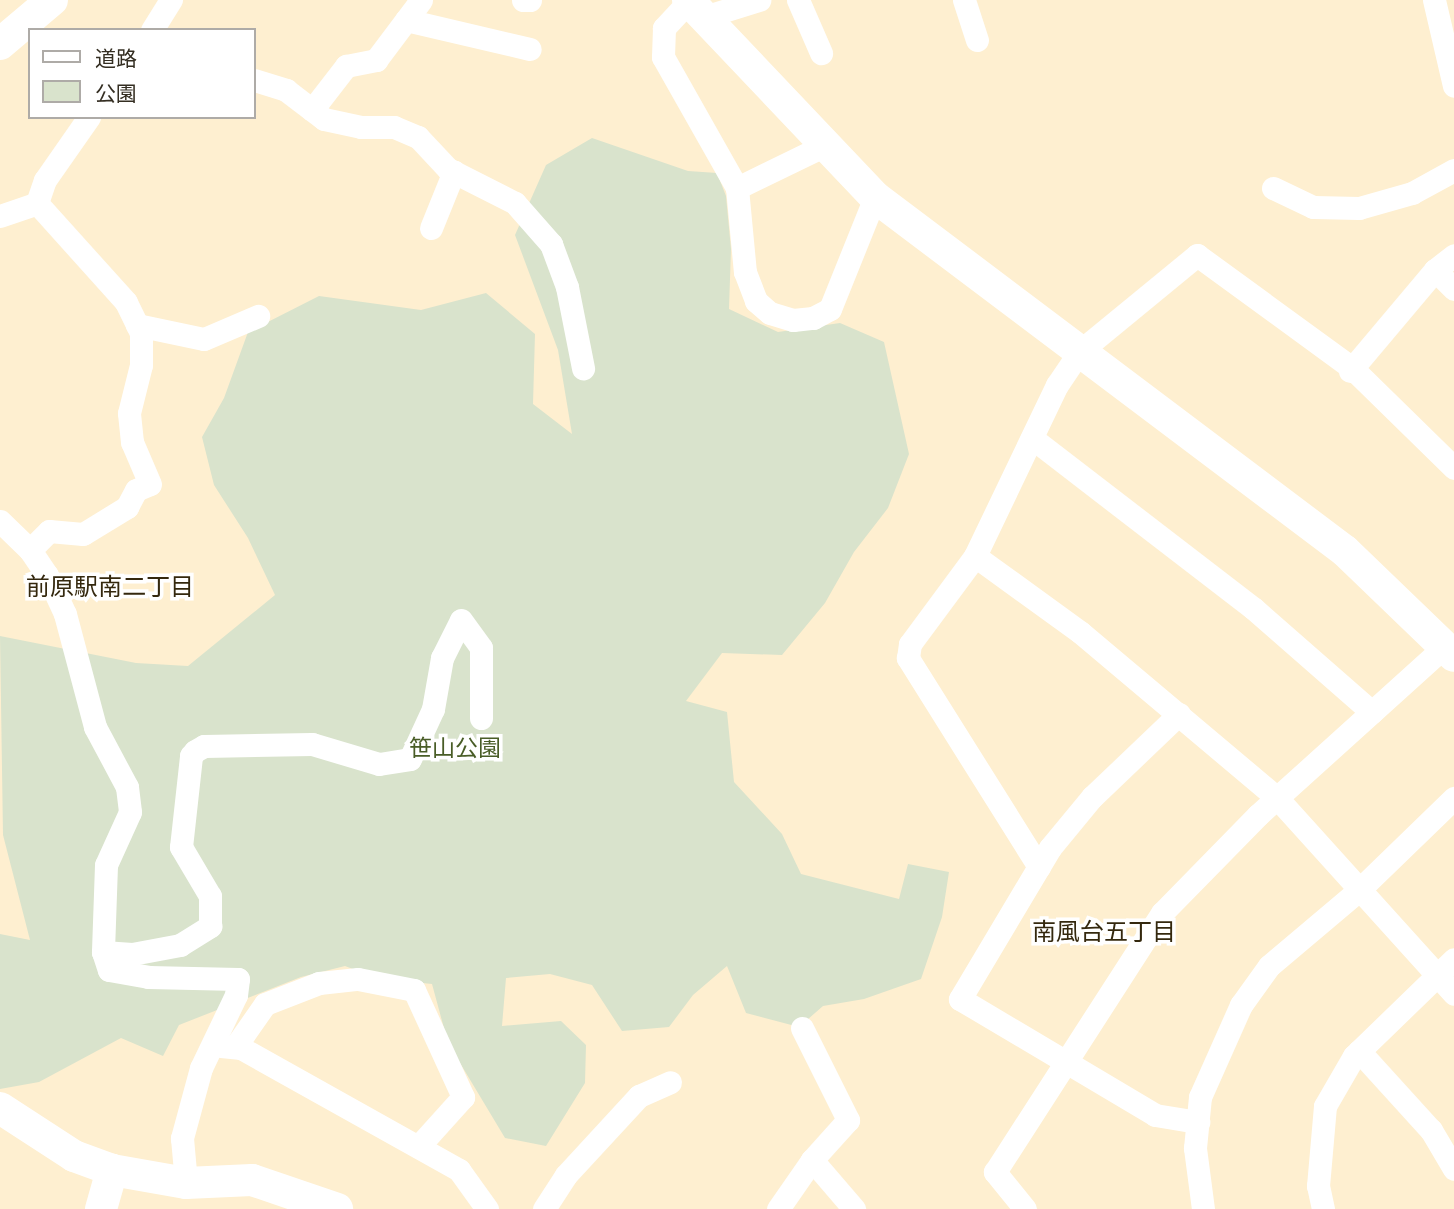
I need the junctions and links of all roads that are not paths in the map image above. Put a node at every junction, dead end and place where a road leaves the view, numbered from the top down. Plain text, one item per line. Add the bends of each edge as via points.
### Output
1 (52, 0) edge
2 (171, 0) edge
3 (421, 0) edge
4 (523, 0) edge
5 (530, 0) edge
6 (759, 0) edge
7 (798, 0) edge
8 (964, 0) edge
9 (1434, 0) edge
10 (694, 6) edge
11 (406, 20) junction
12 (28, 26) edge
13 (153, 28) edge
14 (977, 40) dead end
15 (0, 44) edge
16 (530, 49) dead end
17 (821, 53) dead end
18 (256, 81) edge
19 (1454, 86) edge
20 (312, 110) junction
21 (88, 119) edge
22 (825, 145) junction
23 (1454, 170) edge
24 (454, 172) junction
25 (737, 188) junction
26 (1273, 188) dead end
27 (875, 197) junction
28 (37, 202) junction
29 (0, 216) edge
30 (431, 228) dead end
31 (1454, 255) edge
32 (1435, 270) junction
33 (1454, 289) edge
34 (258, 316) dead end
35 (137, 325) junction
36 (1079, 352) junction
37 (583, 369) dead end
38 (1351, 370) junction
39 (1032, 438) junction
40 (1454, 468) edge
41 (0, 521) edge
42 (30, 550) junction
43 (975, 556) junction
44 (1449, 652) edge
45 (1372, 712) junction
46 (1179, 714) junction
47 (481, 718) dead end
48 (1277, 798) junction
49 (1454, 798) edge
50 (1039, 867) junction
51 (1360, 889) junction
52 (103, 951) junction
53 (1446, 967) edge
54 (1454, 994) edge
55 (802, 1028) dead end
56 (211, 1045) junction
57 (235, 1047) junction
58 (1359, 1051) junction
59 (1064, 1064) junction
60 (670, 1082) dead end
61 (0, 1108) edge
62 (1198, 1122) junction
63 (418, 1147) junction
64 (812, 1160) junction
65 (1454, 1169) edge
66 (113, 1170) junction
67 (186, 1184) junction
68 (286, 1199) edge
69 (101, 1209) edge
70 (337, 1209) edge
71 (487, 1209) edge
72 (544, 1209) edge
73 (778, 1209) edge
74 (854, 1209) edge
75 (1025, 1209) edge
76 (1203, 1209) edge
77 (1323, 1209) edge

1 - 12 street
2 - 13 street
3 - 11 street
4 - 5 street
6 - 10 street
7 - 17 street
8 - 14 street
9 - 19 street
10 - 22 street
10 - 25 street via 664,28 663,57
11 - 16 street
11 - 20 street via 376,60 346,66
12 - 15 street
18 - 20 street via 286,90
20 - 24 street via 336,123 394,127 418,137
21 - 28 street via 45,180
22 - 25 street
22 - 27 street
23 - 26 street via 1412,193 1359,208 1313,207
24 - 30 street
24 - 37 street via 515,203 551,244 567,288
25 - 27 street via 745,272 752,294 770,313 793,320 813,318 830,309
27 - 36 street
28 - 29 street
28 - 35 street via 118,293
31 - 32 street
32 - 33 street
32 - 38 street
34 - 35 street via 204,339
35 - 42 street via 141,365 128,413 132,442 150,484 136,490 127,507 83,534 50,531
36 - 38 street via 1197,255
36 - 39 street
36 - 44 street via 1345,551
38 - 40 street
39 - 43 street
39 - 45 street via 1253,608
41 - 42 street
42 - 52 street via 65,614 95,727 127,787 130,812 106,865
43 - 46 street via 1080,632
43 - 50 street via 910,644 908,658
44 - 45 street
45 - 48 street
46 - 48 street
46 - 50 street via 1092,797
47 - 52 street via 481,648 461,620 442,658 433,709 411,759 379,764 312,744 204,746 195,751 181,847 210,895 210,926 180,945 132,954
48 - 51 street
48 - 59 street via 1162,913
49 - 51 street
50 - 59 street via 960,999
51 - 53 street
51 - 62 street via 1269,966 1241,1005 1200,1097
52 - 56 street via 109,970 148,977 238,979 236,995
53 - 54 street
53 - 58 street
55 - 64 street via 848,1120
56 - 57 street
56 - 67 street via 182,1138
57 - 63 street
57 - 63 street via 265,1004 319,983 358,979 414,990 463,1097
58 - 65 street via 1431,1130
58 - 77 street via 1325,1106 1318,1186
59 - 62 street via 1155,1115
59 - 75 street via 995,1171
60 - 72 street via 639,1096 566,1175
61 - 66 street via 74,1156
62 - 76 street via 1195,1147
63 - 71 street via 459,1170
64 - 73 street
64 - 74 street
66 - 67 street
66 - 69 street
67 - 68 street via 252,1180
68 - 70 street

